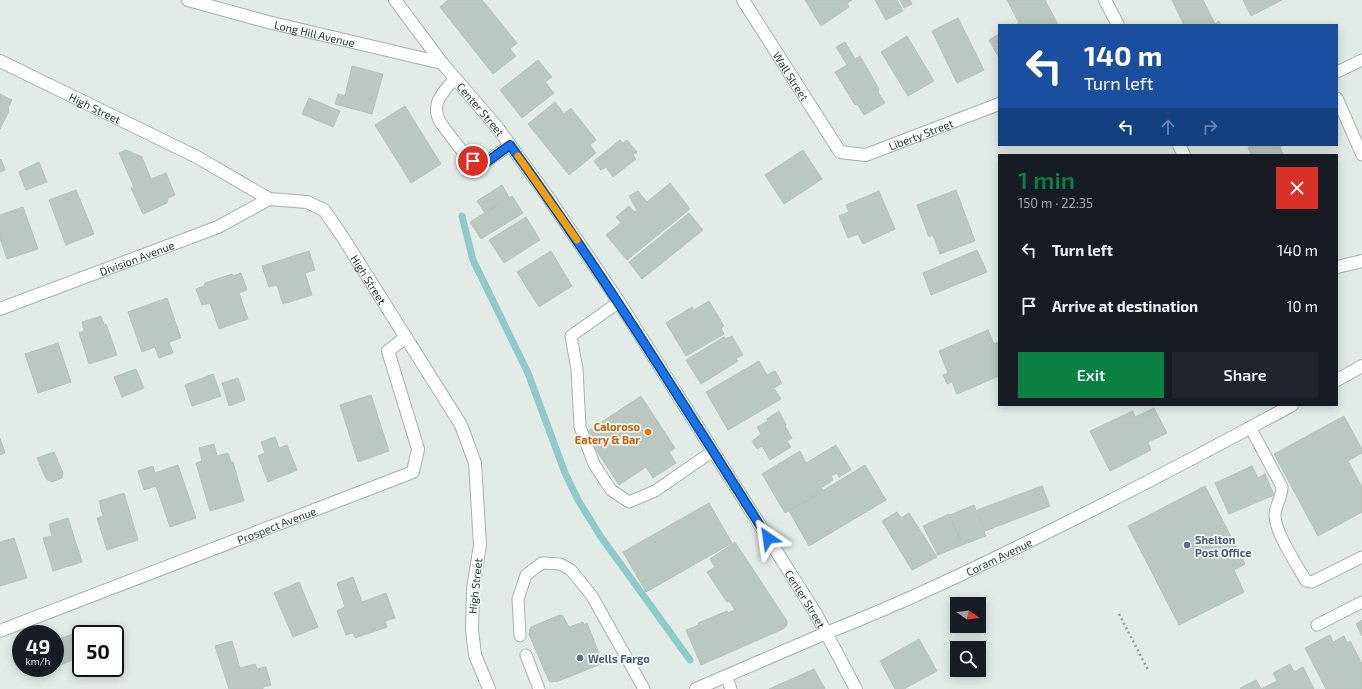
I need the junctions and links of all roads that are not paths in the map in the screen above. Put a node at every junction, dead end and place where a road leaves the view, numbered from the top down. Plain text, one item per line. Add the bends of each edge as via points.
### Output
1 (188, 0) edge
2 (394, 0) edge
3 (743, 0) edge
4 (1105, 0) edge
5 (1117, 24) edge
6 (1362, 60) edge
7 (0, 61) edge
8 (442, 63) junction
9 (1338, 72) edge
10 (455, 78) junction
11 (1338, 100) edge
12 (998, 104) edge
13 (510, 145) junction
14 (840, 152) joint
15 (1362, 155) edge
16 (269, 199) junction
17 (1362, 261) edge
18 (1338, 267) edge
19 (619, 302) junction
20 (0, 309) edge
21 (406, 337) junction
22 (1362, 366) edge
23 (1338, 379) edge
24 (1290, 406) edge
25 (1250, 427) junction
26 (713, 451) junction
27 (1362, 557) edge
28 (1362, 602) edge
29 (1317, 625) dead end
30 (0, 631) edge
31 (826, 633) junction
32 (520, 636) dead end
33 (526, 656) dead end
34 (726, 676) junction
35 (489, 689) edge
36 (538, 689) edge
37 (644, 689) edge
38 (696, 689) edge
39 (730, 689) edge
40 (856, 689) edge

1 - 8 street, Long Hill Avenue via 268,22
2 - 8 street, Center Street
3 - 14 street, Wall Street
4 - 5 street
6 - 9 lane
7 - 16 street, High Street via 197,156
8 - 10 street, Center Street
10 - 13 street, Center Street
10 - 13 lane via 440,98 436,108 437,116 466,154 480,165
11 - 15 lane
12 - 14 street, Liberty Street via 866,155
13 - 19 street, Center Street
16 - 20 street, Division Avenue via 218,227
16 - 21 street, High Street via 307,202 324,210
17 - 18 street
19 - 26 street, Center Street
19 - 26 lane via 571,336 577,369 580,427 594,464 611,490 629,502 655,491
21 - 30 street, Prospect Avenue via 388,351 418,448 413,472
21 - 35 street, High Street via 461,425 475,463 480,545 473,589 472,630 475,655
22 - 23 street
24 - 25 street, Coram Avenue
25 - 27 lane via 1282,487 1275,513 1276,524 1306,581 1312,582
25 - 31 street, Coram Avenue via 975,568 873,615
26 - 31 street, Center Street
28 - 29 lane
31 - 34 street, Coram Avenue
31 - 40 street, Center Street
32 - 37 lane via 518,598 526,575 542,563 560,564 571,570 592,596
33 - 36 lane
34 - 38 street, Coram Avenue
34 - 39 lane

